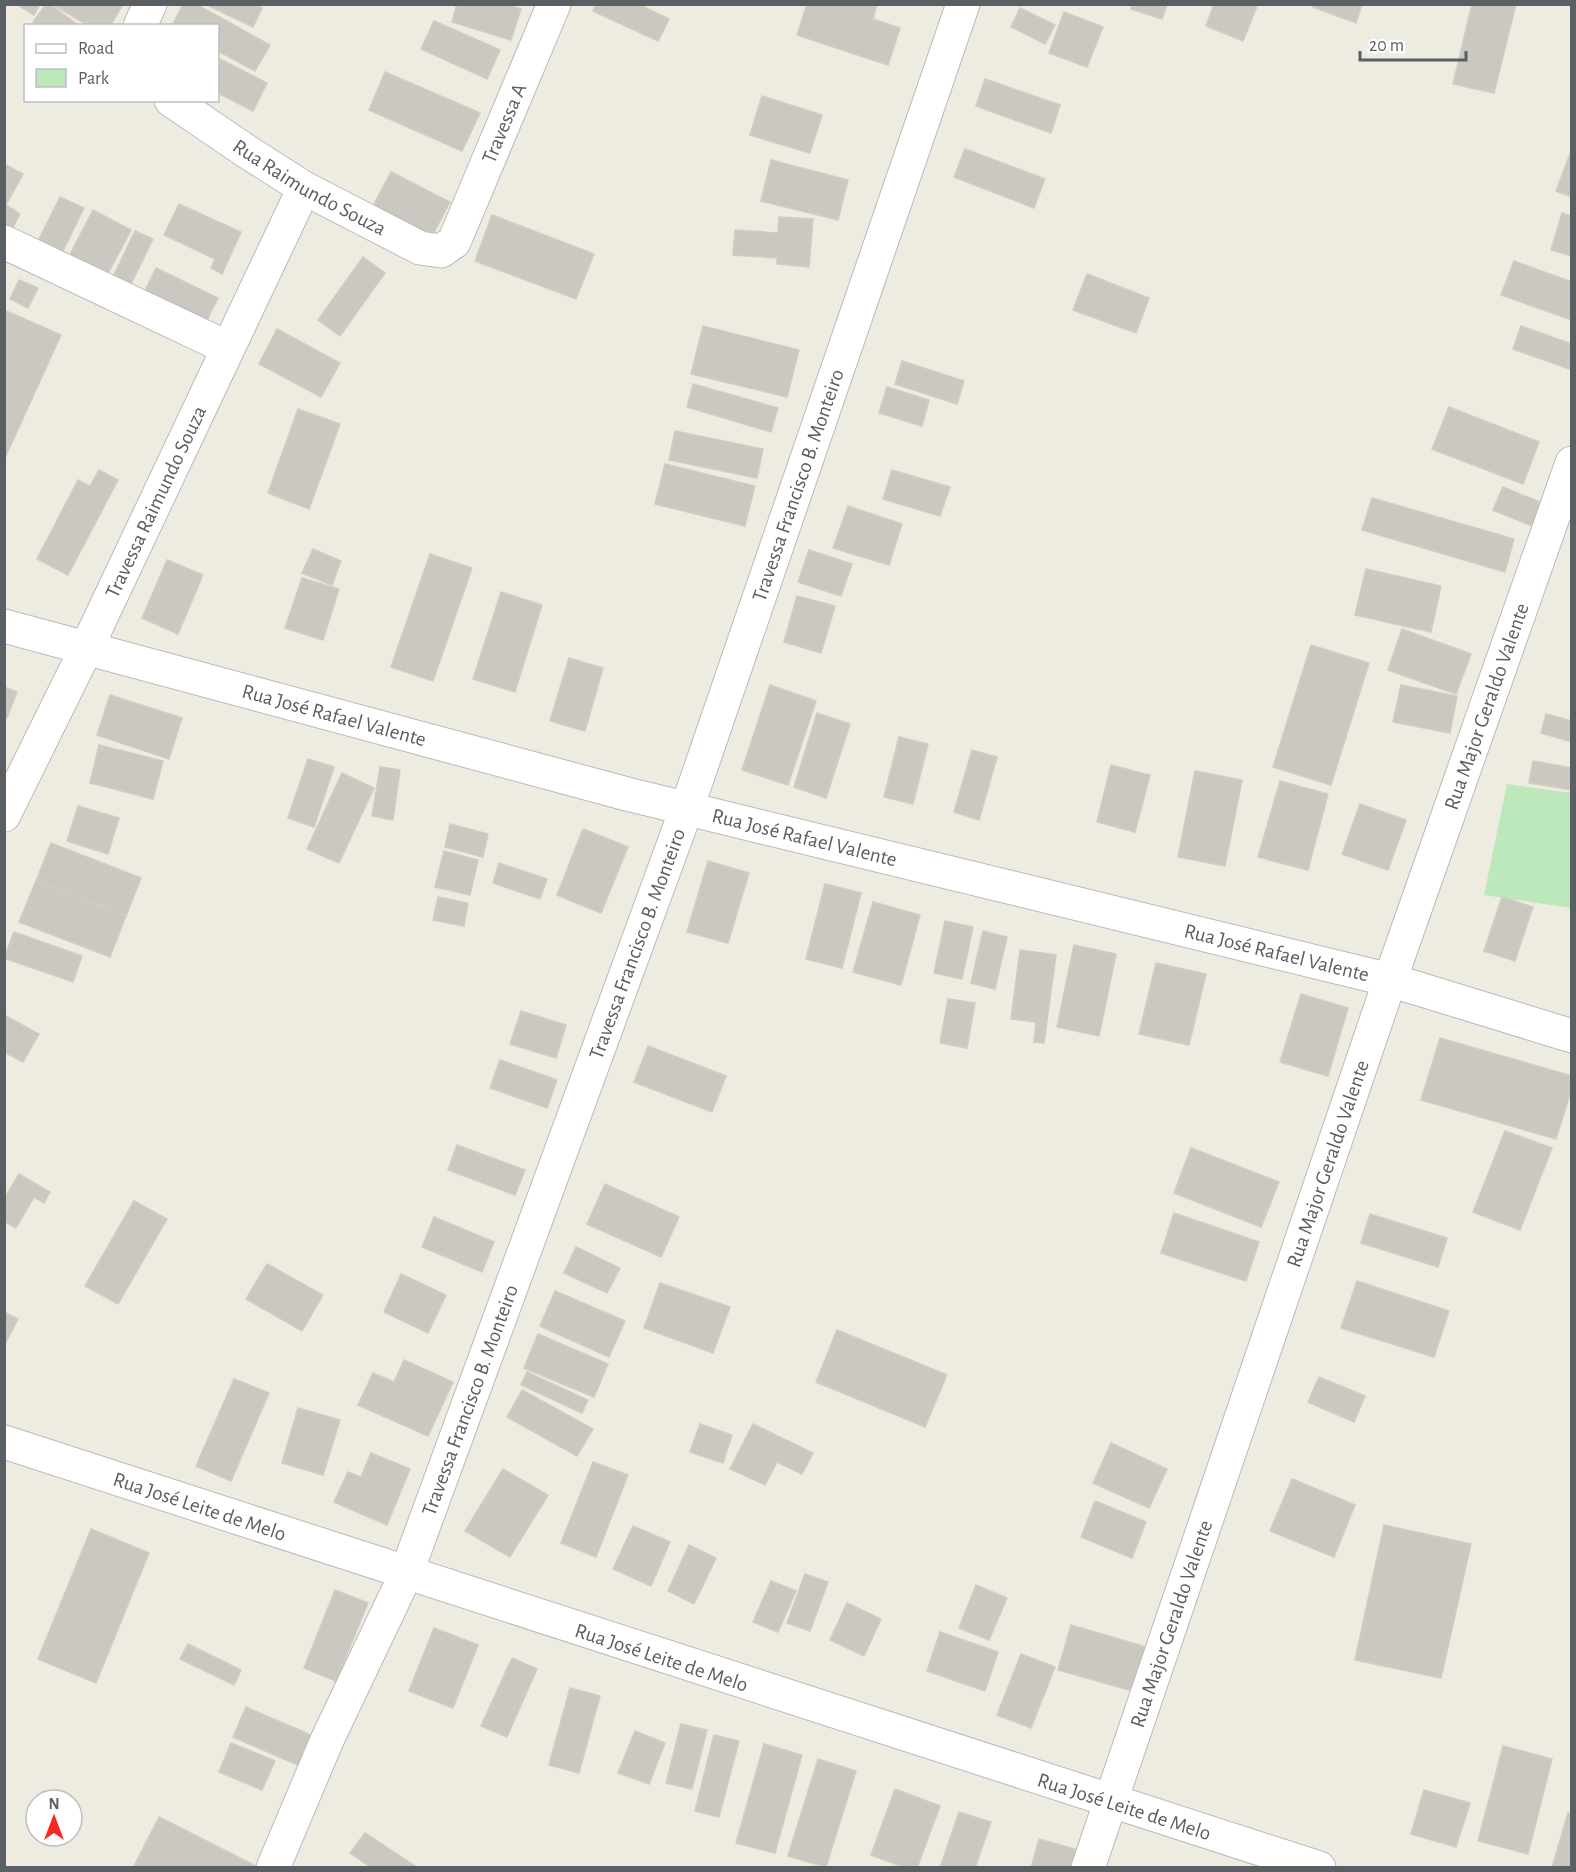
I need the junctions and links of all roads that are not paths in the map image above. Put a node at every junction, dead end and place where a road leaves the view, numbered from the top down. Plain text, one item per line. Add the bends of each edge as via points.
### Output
1 (150, 4) edge
2 (554, 4) edge
3 (963, 4) edge
4 (141, 24) edge
5 (174, 102) edge
6 (304, 188) junction
7 (4, 242) edge
8 (454, 242) joint
9 (228, 348) junction
10 (1572, 463) edge
11 (4, 626) edge
12 (86, 649) junction
13 (687, 808) junction
14 (4, 815) edge
15 (1390, 980) junction
16 (1572, 1036) edge
17 (4, 1442) edge
18 (406, 1574) junction
19 (1111, 1802) junction
20 (273, 1868) edge
21 (1088, 1868) edge
22 (1319, 1868) edge

1 - 4 street
2 - 8 street, Travessa A
3 - 13 street, Travessa Francisco B. Monteiro
5 - 6 street, Rua Raimundo Souza
6 - 8 street, Rua Raimundo Souza via 420,248 441,251
6 - 9 street, Travessa Raimundo Souza
7 - 9 street
9 - 12 street, Travessa Raimundo Souza
10 - 15 street, Rua Major Geraldo Valente
11 - 12 street, Rua José Rafael Valente
12 - 13 street, Rua José Rafael Valente
12 - 14 street, Travessa Raimundo Souza
13 - 15 street, Rua José Rafael Valente
13 - 18 street, Travessa Francisco B. Monteiro
15 - 16 street, Rua José Rafael Valente
15 - 19 street, Rua Major Geraldo Valente
17 - 18 street, Rua José Leite de Melo
18 - 19 street, Rua José Leite de Melo
18 - 20 street, Travessa Francisco B. Monteiro via 327,1740
19 - 21 street, Rua Major Geraldo Valente
19 - 22 street, Rua José Leite de Melo

